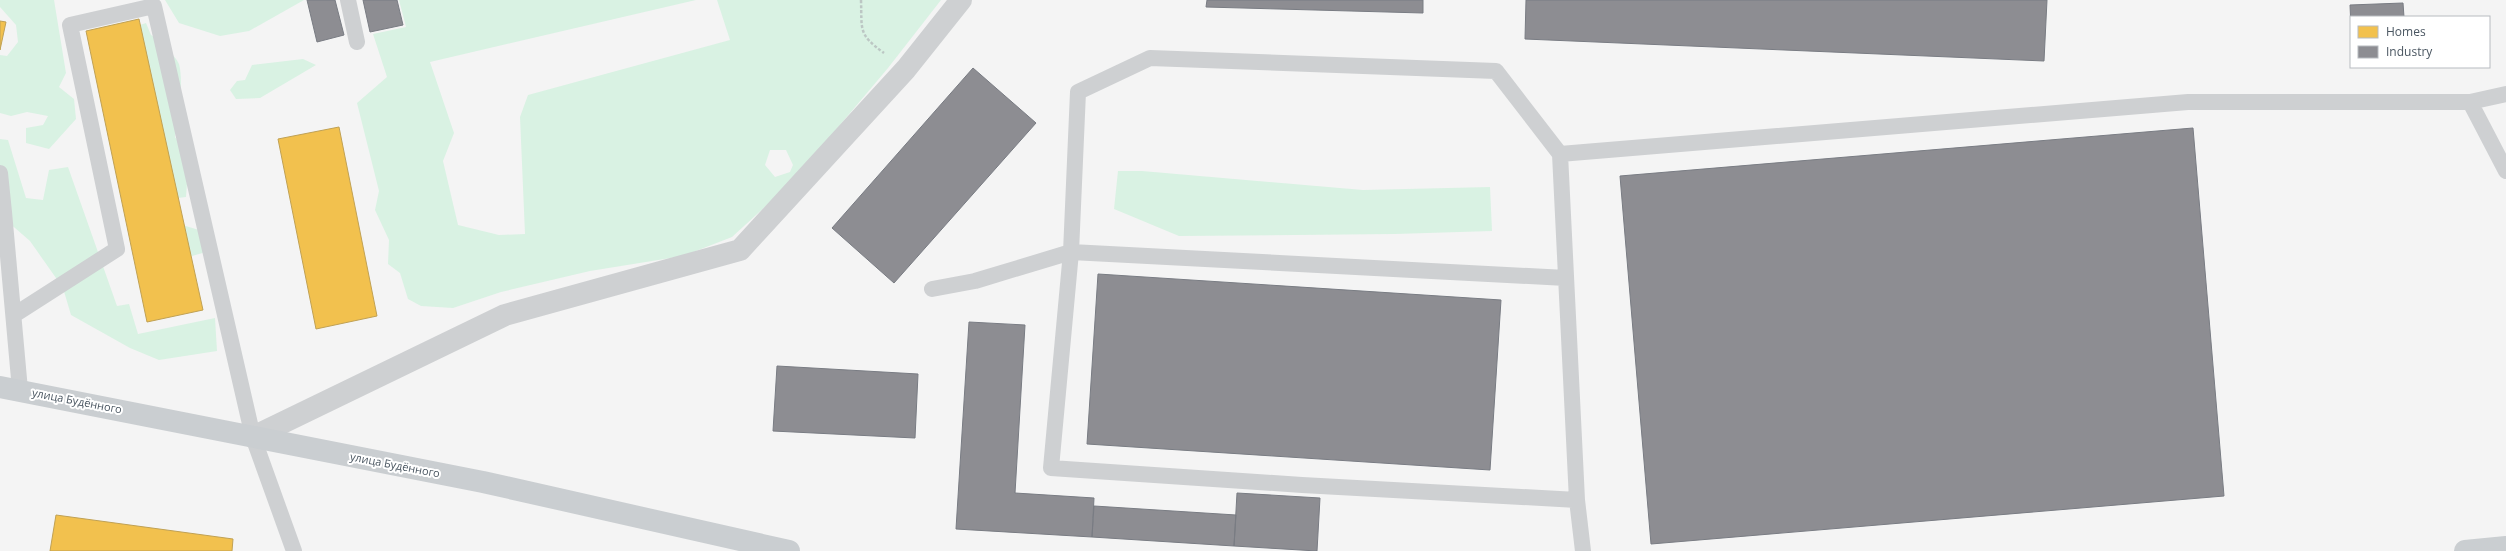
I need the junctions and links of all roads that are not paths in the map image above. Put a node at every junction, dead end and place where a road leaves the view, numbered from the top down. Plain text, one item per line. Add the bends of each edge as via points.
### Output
1 (348, 0) edge
2 (961, 0) edge
3 (357, 42) dead end
4 (2506, 94) edge
5 (2470, 102) junction
6 (1560, 154) junction
7 (2506, 171) edge
8 (0, 173) edge
9 (2, 212) edge
10 (1071, 252) junction
11 (1566, 278) junction
12 (932, 289) dead end
13 (14, 315) junction
14 (10, 388) edge
15 (253, 437) junction
16 (1577, 500) junction
17 (2506, 547) edge
18 (294, 551) edge
19 (789, 551) edge
20 (1583, 551) edge
21 (2465, 551) edge

1 - 3 lane
2 - 15 street via 906,69 740,250 505,315
4 - 5 lane
5 - 6 lane via 2188,102
5 - 7 lane
6 - 10 lane via 1496,71 1150,58 1078,92
6 - 11 lane
8 - 9 lane
9 - 13 lane
10 - 11 lane
10 - 12 lane via 975,281
10 - 16 lane via 1051,468 1302,486
11 - 16 lane
13 - 14 lane
13 - 15 lane via 117,249 70,25 154,6
14 - 15 main road, улица Будённого
15 - 18 lane
15 - 19 main road, улица Будённого via 483,482
16 - 20 lane
17 - 21 main road

